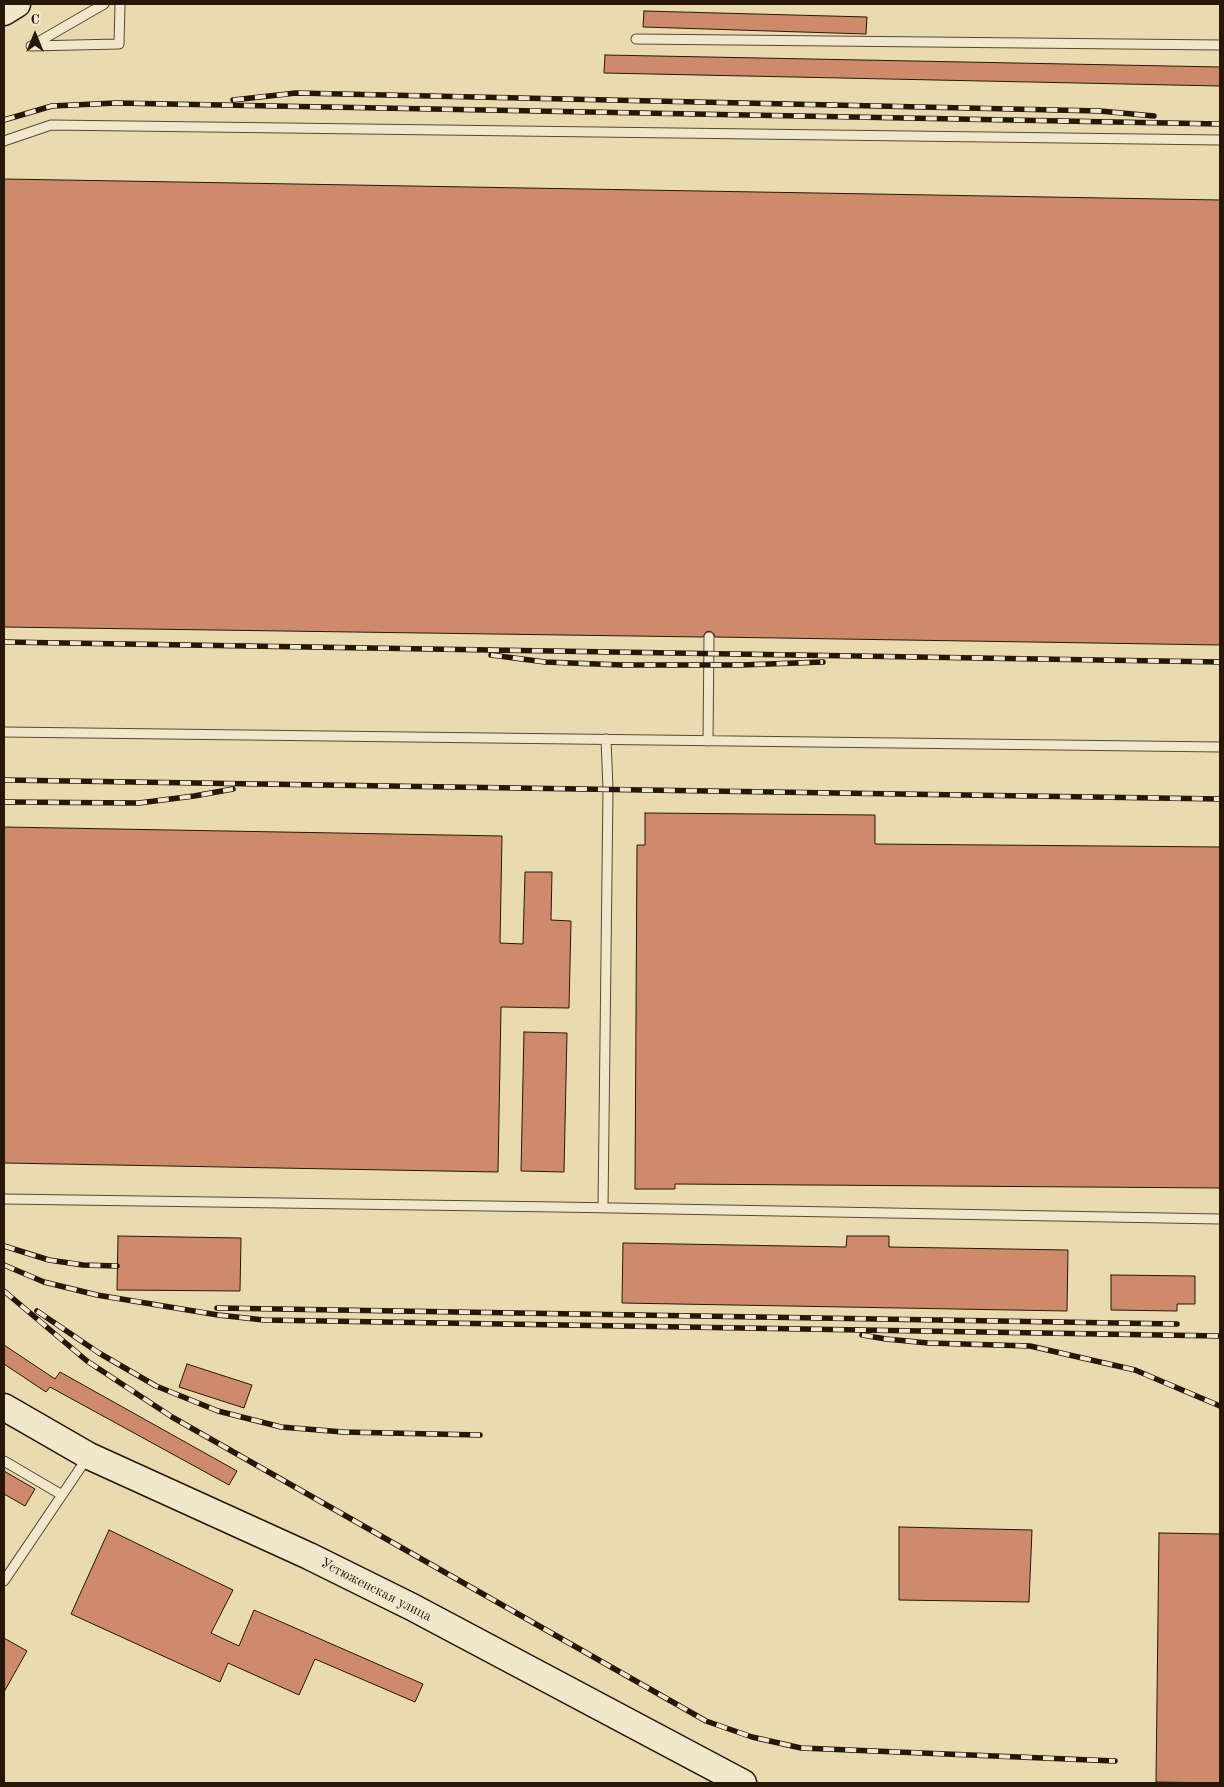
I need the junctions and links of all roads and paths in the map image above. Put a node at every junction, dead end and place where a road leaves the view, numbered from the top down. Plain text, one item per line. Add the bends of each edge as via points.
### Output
1 (17, 4) edge
2 (104, 4) edge
3 (120, 4) edge
4 (4, 12) edge
5 (636, 39) dead end
6 (1220, 45) edge
7 (1220, 140) edge
8 (4, 141) edge
9 (710, 637) dead end
10 (4, 732) edge
11 (606, 739) junction
12 (708, 741) junction
13 (1220, 747) edge
14 (4, 1199) edge
15 (603, 1208) junction
16 (1220, 1218) edge
17 (4, 1407) edge
18 (89, 1456) junction
19 (4, 1461) edge
20 (62, 1495) junction
21 (4, 1581) edge
22 (743, 1783) edge

1 - 4 main road
2 - 3 lane via 31,46 120,44
5 - 6 lane
7 - 8 lane via 51,125
9 - 12 lane
10 - 11 lane
11 - 12 lane
11 - 15 lane
12 - 13 lane
14 - 15 lane
15 - 16 lane
17 - 18 main road, Устюженская улица
18 - 20 lane
18 - 22 main road, Устюженская улица via 309,1556 412,1607
19 - 20 lane
20 - 21 lane

